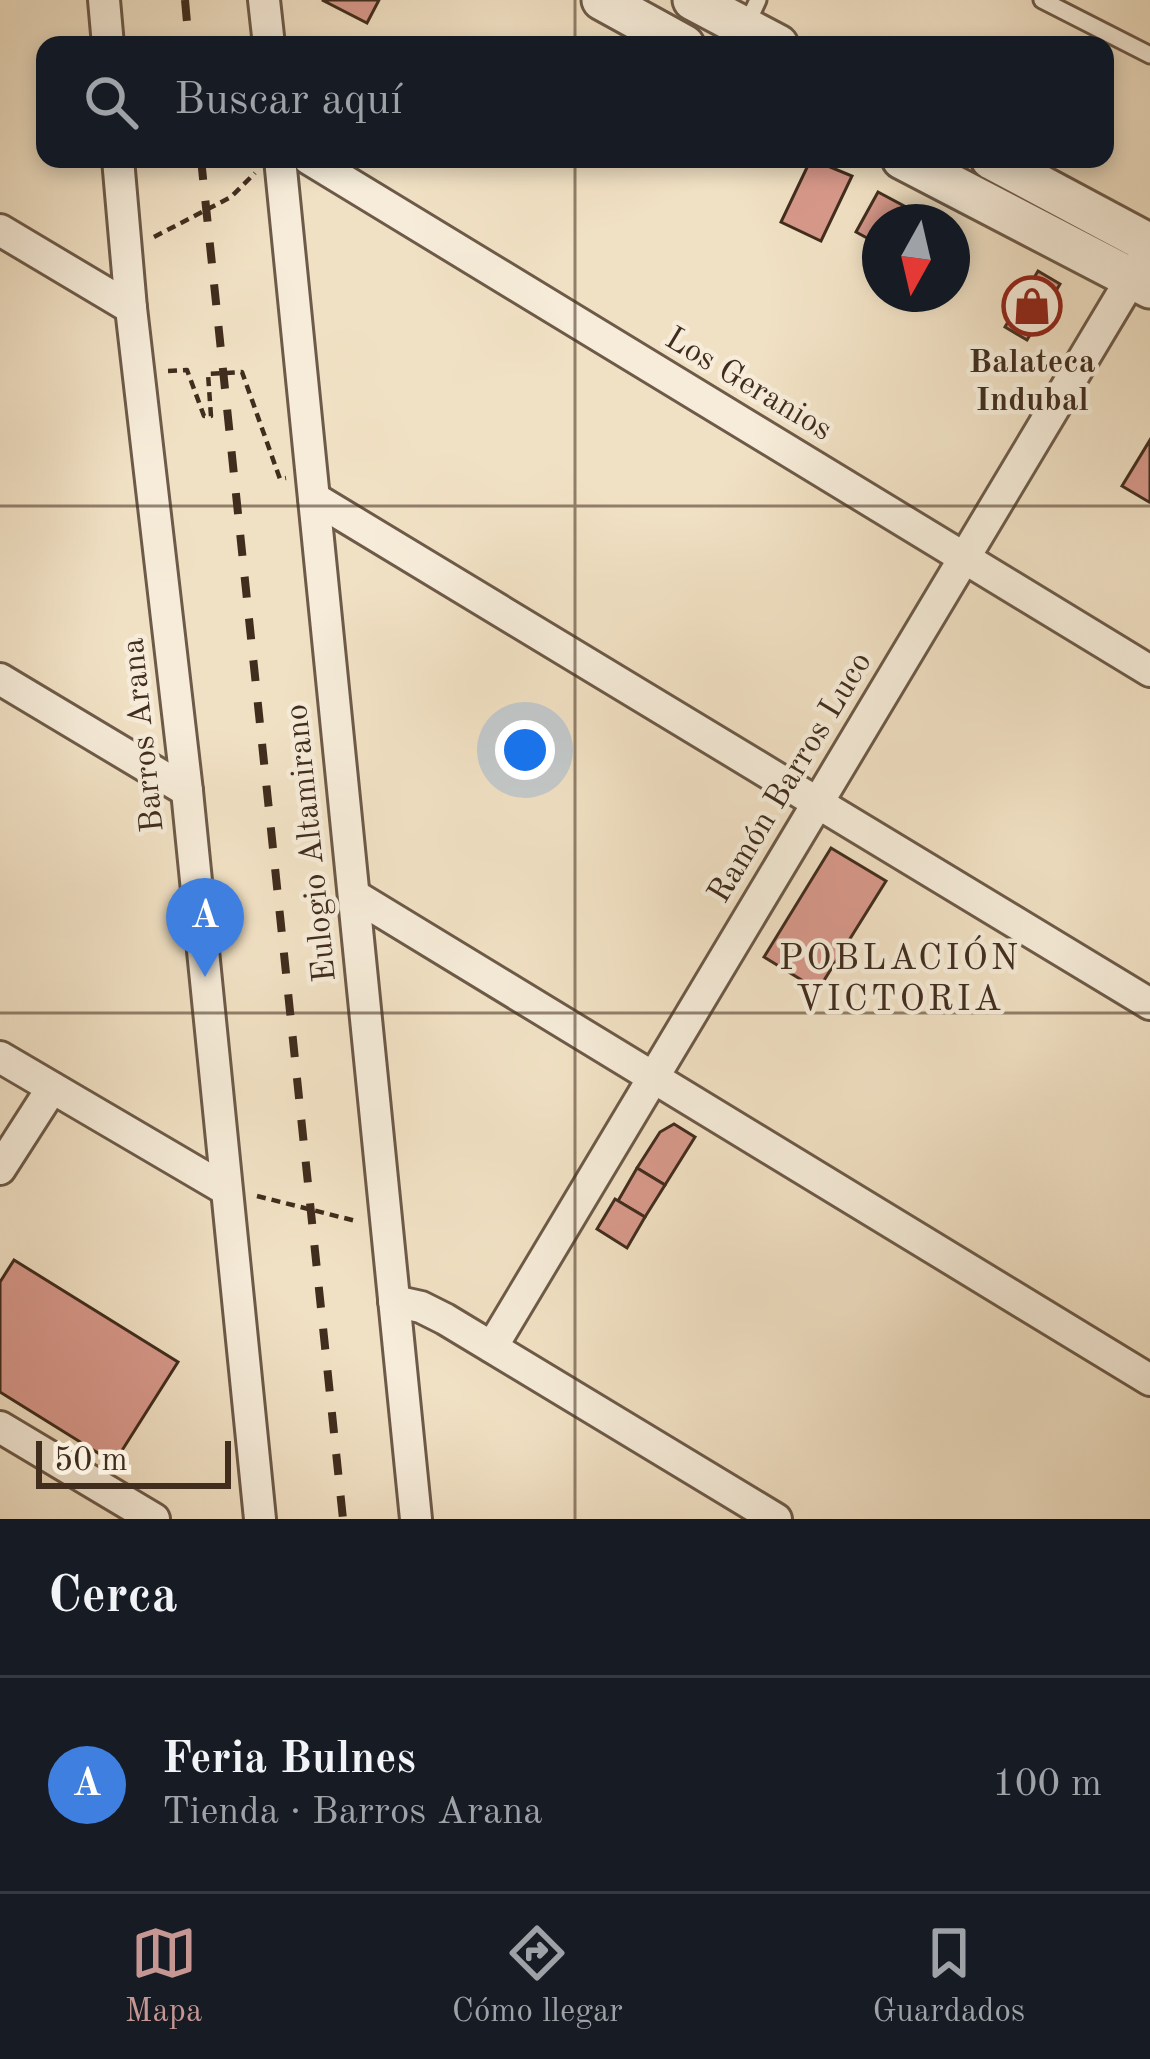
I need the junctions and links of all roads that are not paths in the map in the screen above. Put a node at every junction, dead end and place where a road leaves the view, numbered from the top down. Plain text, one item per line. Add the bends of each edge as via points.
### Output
1 (104, 0) edge
2 (264, 0) edge
3 (602, 0) edge
4 (693, 0) edge
5 (1042, 0) edge
6 (755, 29) edge
7 (107, 36) edge
8 (267, 36) edge
9 (668, 36) edge
10 (1111, 36) edge
11 (1114, 37) edge
12 (1150, 56) edge
13 (119, 168) edge
14 (270, 168) edge
15 (324, 168) edge
16 (923, 168) edge
17 (1004, 168) edge
18 (0, 230) edge
19 (1145, 264) edge
20 (131, 308) junction
21 (312, 487) junction
22 (965, 558) junction
23 (1150, 671) edge
24 (0, 679) edge
25 (188, 791) junction
26 (818, 802) junction
27 (354, 895) junction
28 (1150, 1004) edge
29 (0, 1057) edge
30 (654, 1077) junction
31 (52, 1088) junction
32 (0, 1168) edge
33 (226, 1189) junction
34 (394, 1301) junction
35 (492, 1347) junction
36 (1150, 1380) edge
37 (0, 1427) edge
38 (154, 1519) edge
39 (260, 1519) edge
40 (416, 1519) edge
41 (776, 1519) edge

1 - 7 street
2 - 8 street
3 - 9 street
4 - 6 street
5 - 10 lane
11 - 12 lane
13 - 20 street, Barros Arana
14 - 21 street, Eulogio Altamirano
15 - 22 street, Los Geranios
16 - 19 street
17 - 19 street
18 - 20 street
19 - 22 street, Ramón Barros Luco
20 - 25 street, Barros Arana
21 - 26 street
21 - 27 street, Eulogio Altamirano
22 - 23 street, Los Geranios
22 - 26 street, Ramón Barros Luco
24 - 25 street
25 - 33 street, Barros Arana
26 - 28 street
26 - 30 street, Ramón Barros Luco
27 - 30 street
27 - 34 street, Eulogio Altamirano
29 - 31 street
30 - 35 street, Ramón Barros Luco
30 - 36 street
31 - 32 street
31 - 33 street
33 - 39 street, Barros Arana
34 - 35 street via 434,1312
34 - 40 street, Eulogio Altamirano
35 - 41 street
37 - 38 street

